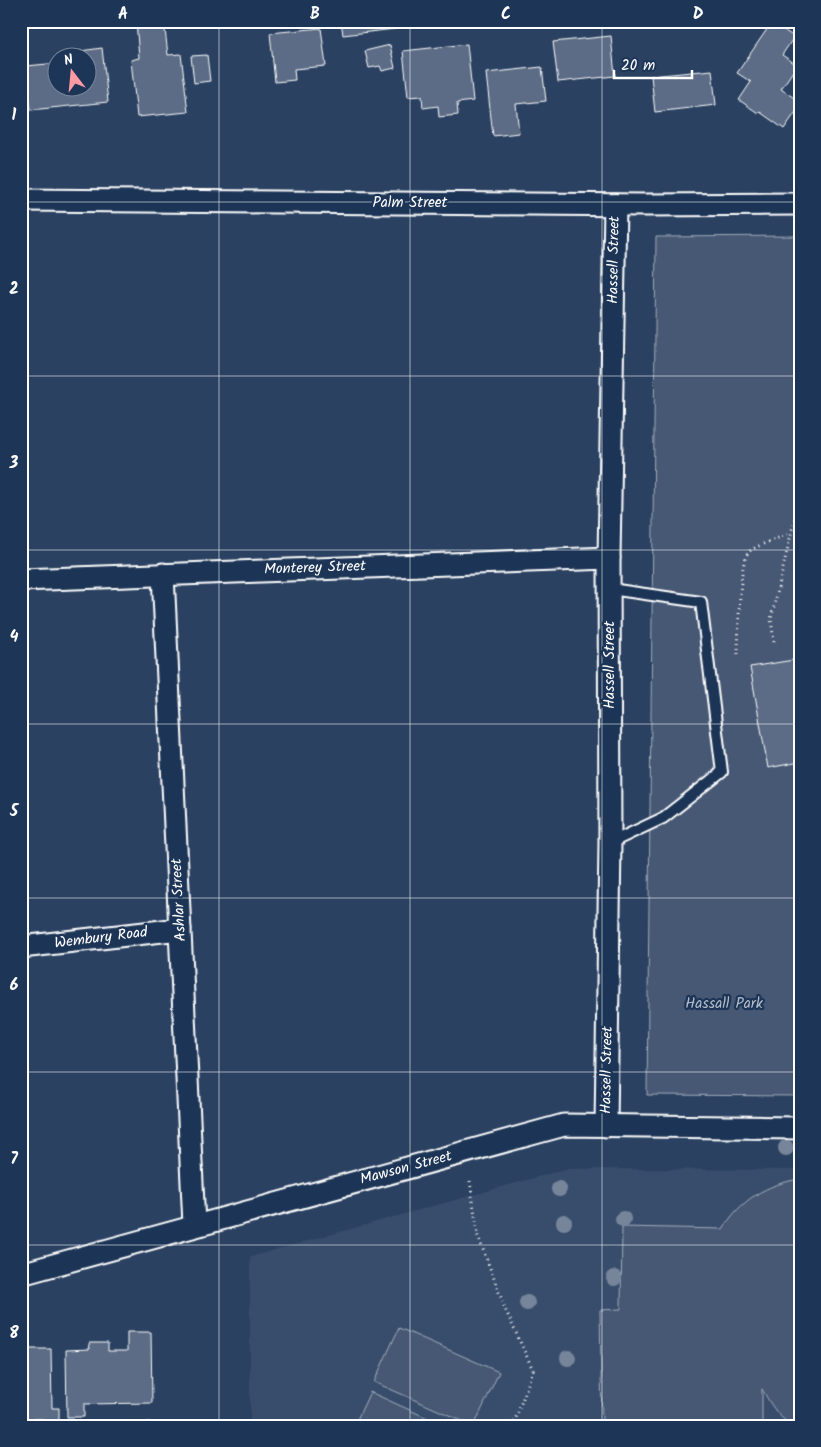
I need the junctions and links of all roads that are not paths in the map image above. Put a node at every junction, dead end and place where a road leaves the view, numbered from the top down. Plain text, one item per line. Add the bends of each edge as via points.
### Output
1 (21, 200) edge
2 (800, 204) edge
3 (615, 205) junction
4 (609, 558) junction
5 (163, 574) junction
6 (21, 580) edge
7 (610, 589) junction
8 (610, 843) junction
9 (180, 929) junction
10 (21, 947) edge
11 (606, 1126) junction
12 (800, 1128) edge
13 (194, 1225) junction
14 (21, 1274) edge

1 - 3 street, Palm Street
2 - 3 street, Palm Street
3 - 4 street, Hassell Street
4 - 5 street, Monterey Street
4 - 7 street, Hassell Street
5 - 6 street, Monterey Street
5 - 9 street, Ashlar Street
7 - 8 street, Hassell Street
7 - 8 lane via 701,602 722,772 663,818
8 - 11 street, Hassell Street
9 - 10 street, Wembury Road
9 - 13 street, Ashlar Street
11 - 12 street, Mawson Street
11 - 13 street, Mawson Street via 564,1125
13 - 14 street, Mawson Street

